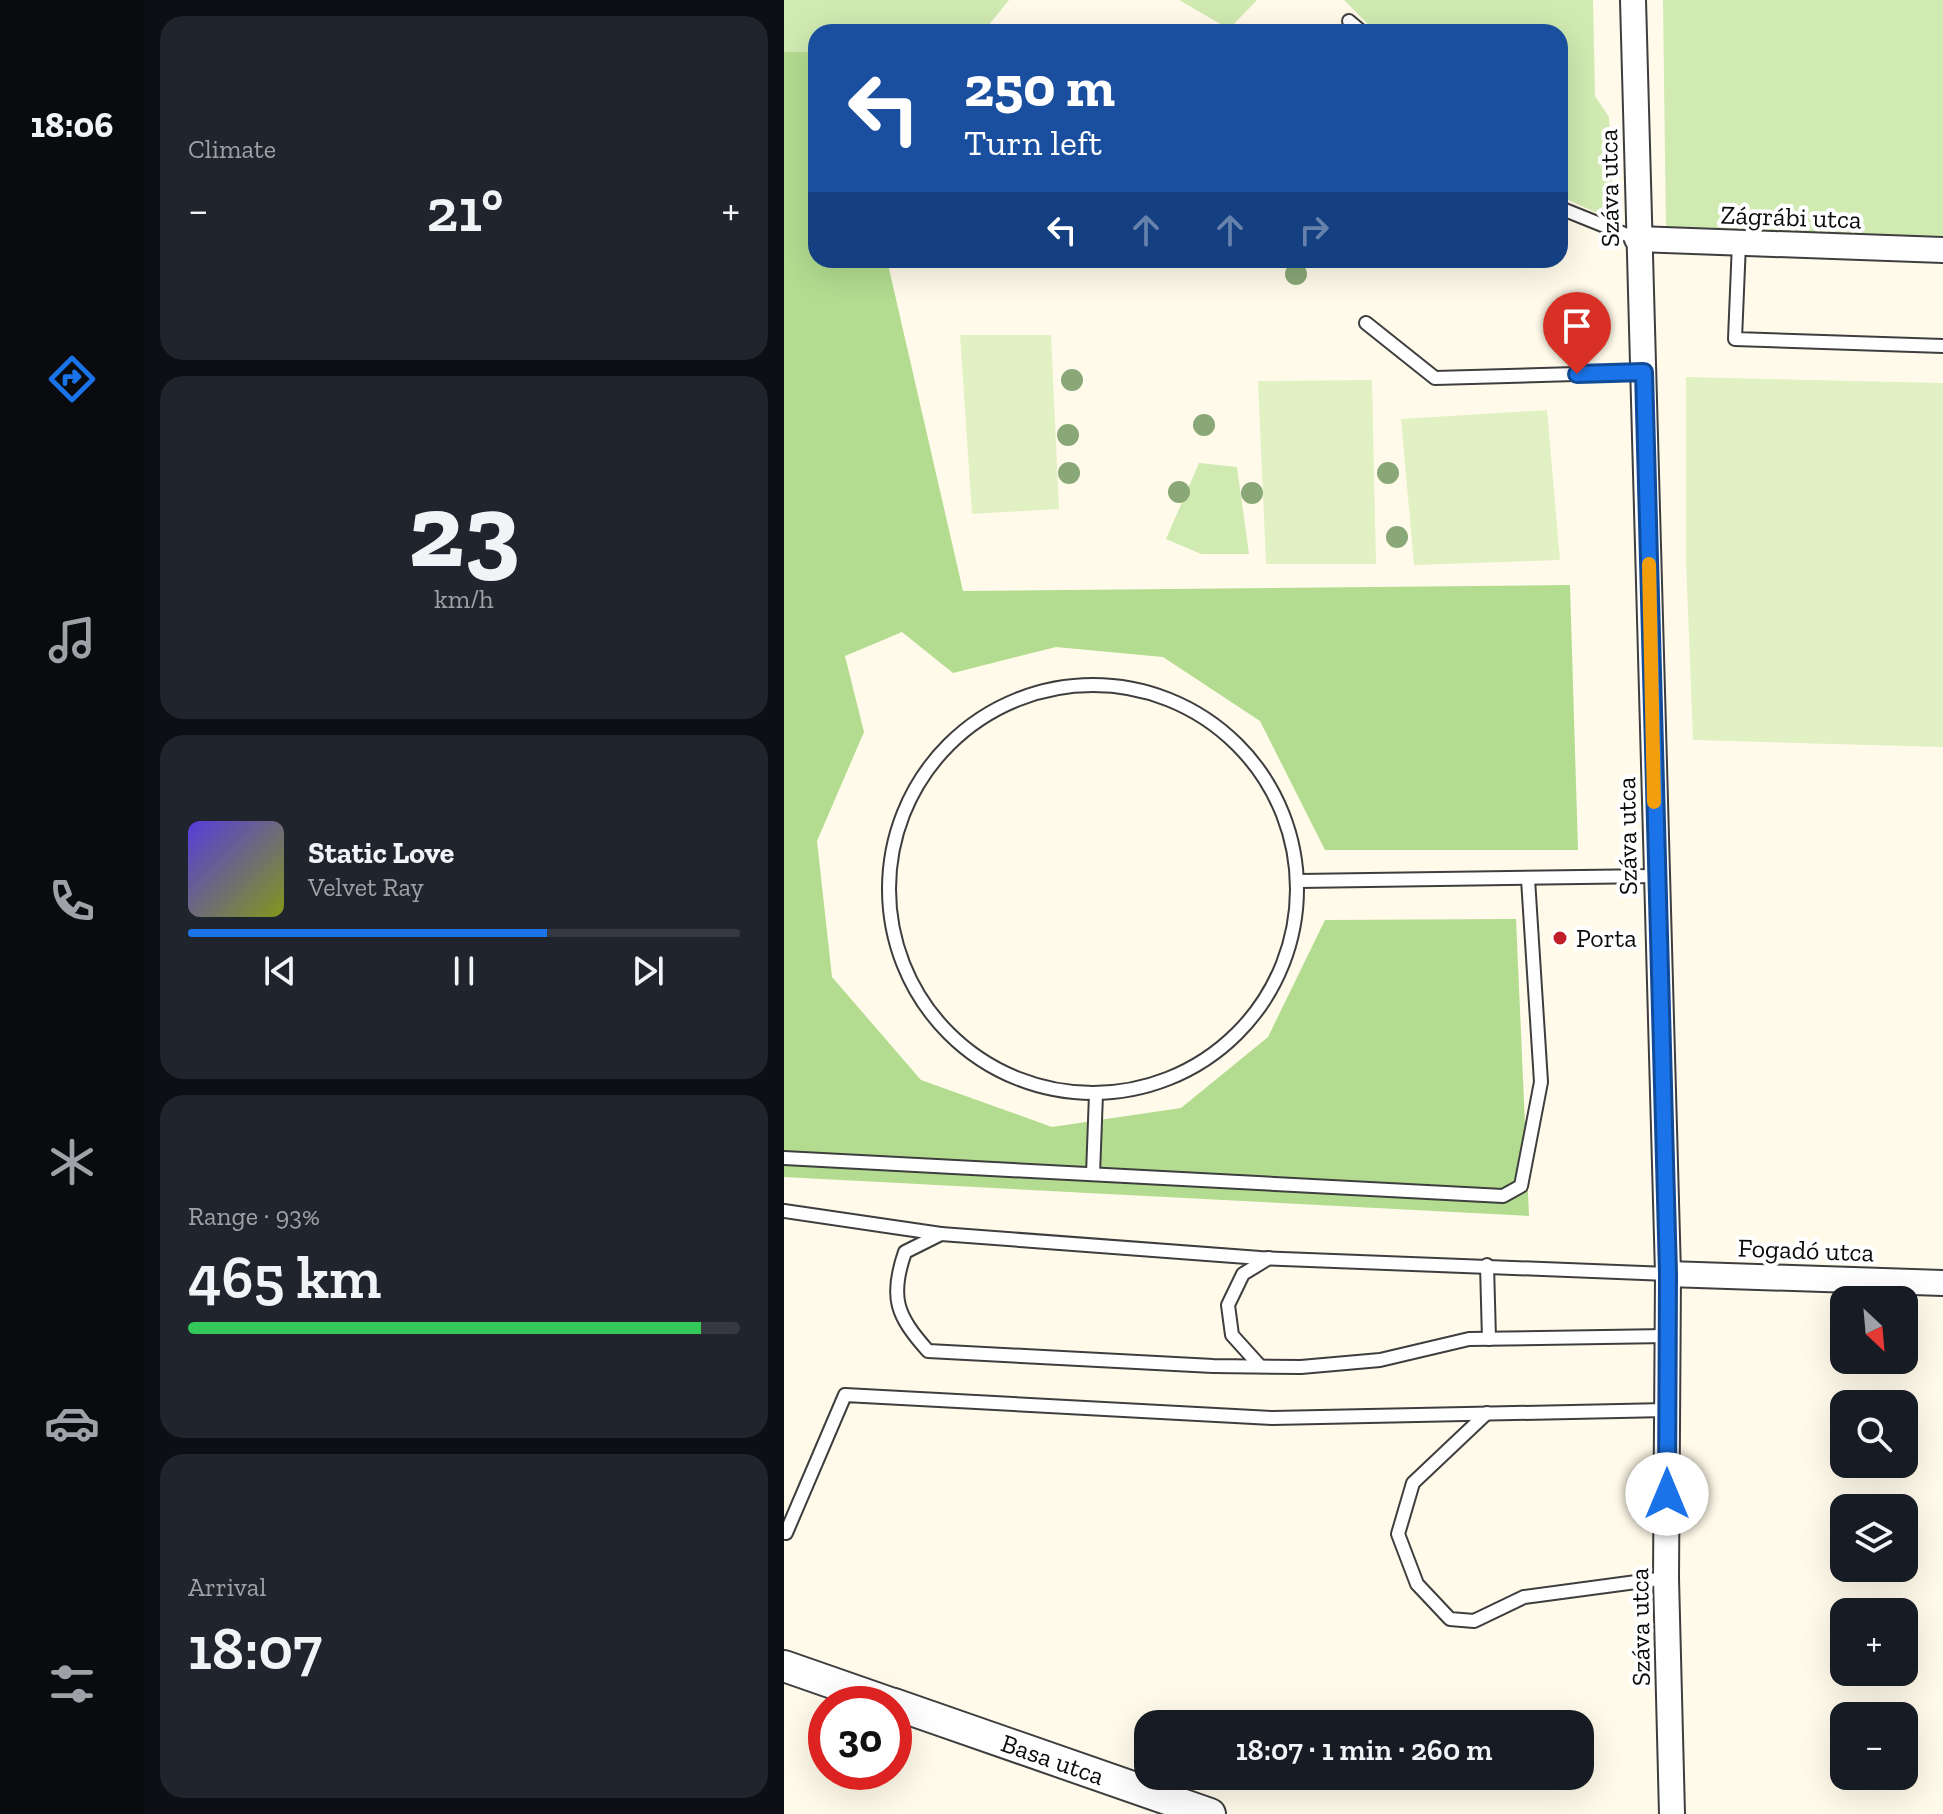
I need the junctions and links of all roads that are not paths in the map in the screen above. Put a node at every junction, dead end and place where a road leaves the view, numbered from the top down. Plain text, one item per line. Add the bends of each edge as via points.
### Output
1 (1633, 0) edge
2 (1349, 21) dead end
3 (1353, 24) edge
4 (1568, 211) edge
5 (1637, 239) junction
6 (1739, 243) junction
7 (1943, 250) edge
8 (1366, 323) dead end
9 (1943, 346) edge
10 (1644, 372) junction
11 (1656, 876) junction
12 (1528, 879) junction
13 (1299, 881) junction
14 (1096, 1094) junction
15 (784, 1158) edge
16 (1093, 1174) junction
17 (784, 1211) edge
18 (941, 1234) junction
19 (1269, 1258) junction
20 (1487, 1265) junction
21 (1668, 1274) junction
22 (1943, 1283) edge
23 (1667, 1336) junction
24 (1489, 1339) junction
25 (1260, 1366) junction
26 (1667, 1410) junction
27 (1487, 1413) junction
28 (786, 1533) dead end
29 (1666, 1578) junction
30 (784, 1666) edge
31 (841, 1686) edge
32 (912, 1711) edge
33 (1210, 1814) edge
34 (1672, 1814) edge

1 - 5 street, Száva utca
2 - 3 lane
4 - 5 lane
5 - 6 street, Zágrábi utca
5 - 10 street, Száva utca
6 - 7 street, Zágrábi utca
6 - 9 lane via 1735,339
8 - 10 lane via 1435,378
10 - 11 street, Száva utca
11 - 12 lane
11 - 21 street, Száva utca
12 - 13 lane
12 - 16 lane via 1541,1082 1521,1186 1503,1196
13 - 14 lane via 1294,935 1274,986 1242,1030 1200,1065 1150,1086
13 - 14 lane via 1290,829 1268,780 1234,739 1191,708 1154,694 1088,684 1035,692 986,714 945,748 913,791 892,853 888,893 896,946 917,995 950,1037 993,1069 1043,1088
14 - 16 lane
15 - 16 lane
17 - 18 lane
18 - 19 lane
18 - 25 lane via 905,1252 896,1279 903,1323 928,1351
19 - 20 lane
19 - 25 lane via 1243,1274 1228,1305 1232,1335
20 - 21 lane
20 - 24 lane
21 - 22 street, Fogadó utca
21 - 23 street, Száva utca
23 - 24 lane
23 - 26 street, Száva utca
24 - 25 lane via 1380,1360
26 - 27 lane
26 - 29 street, Száva utca
27 - 28 lane via 1272,1418 845,1395
27 - 29 lane via 1413,1483 1398,1534 1417,1584 1450,1619 1474,1621 1524,1597
29 - 34 street, Száva utca
30 - 31 street, Basa utca
32 - 33 street, Basa utca

